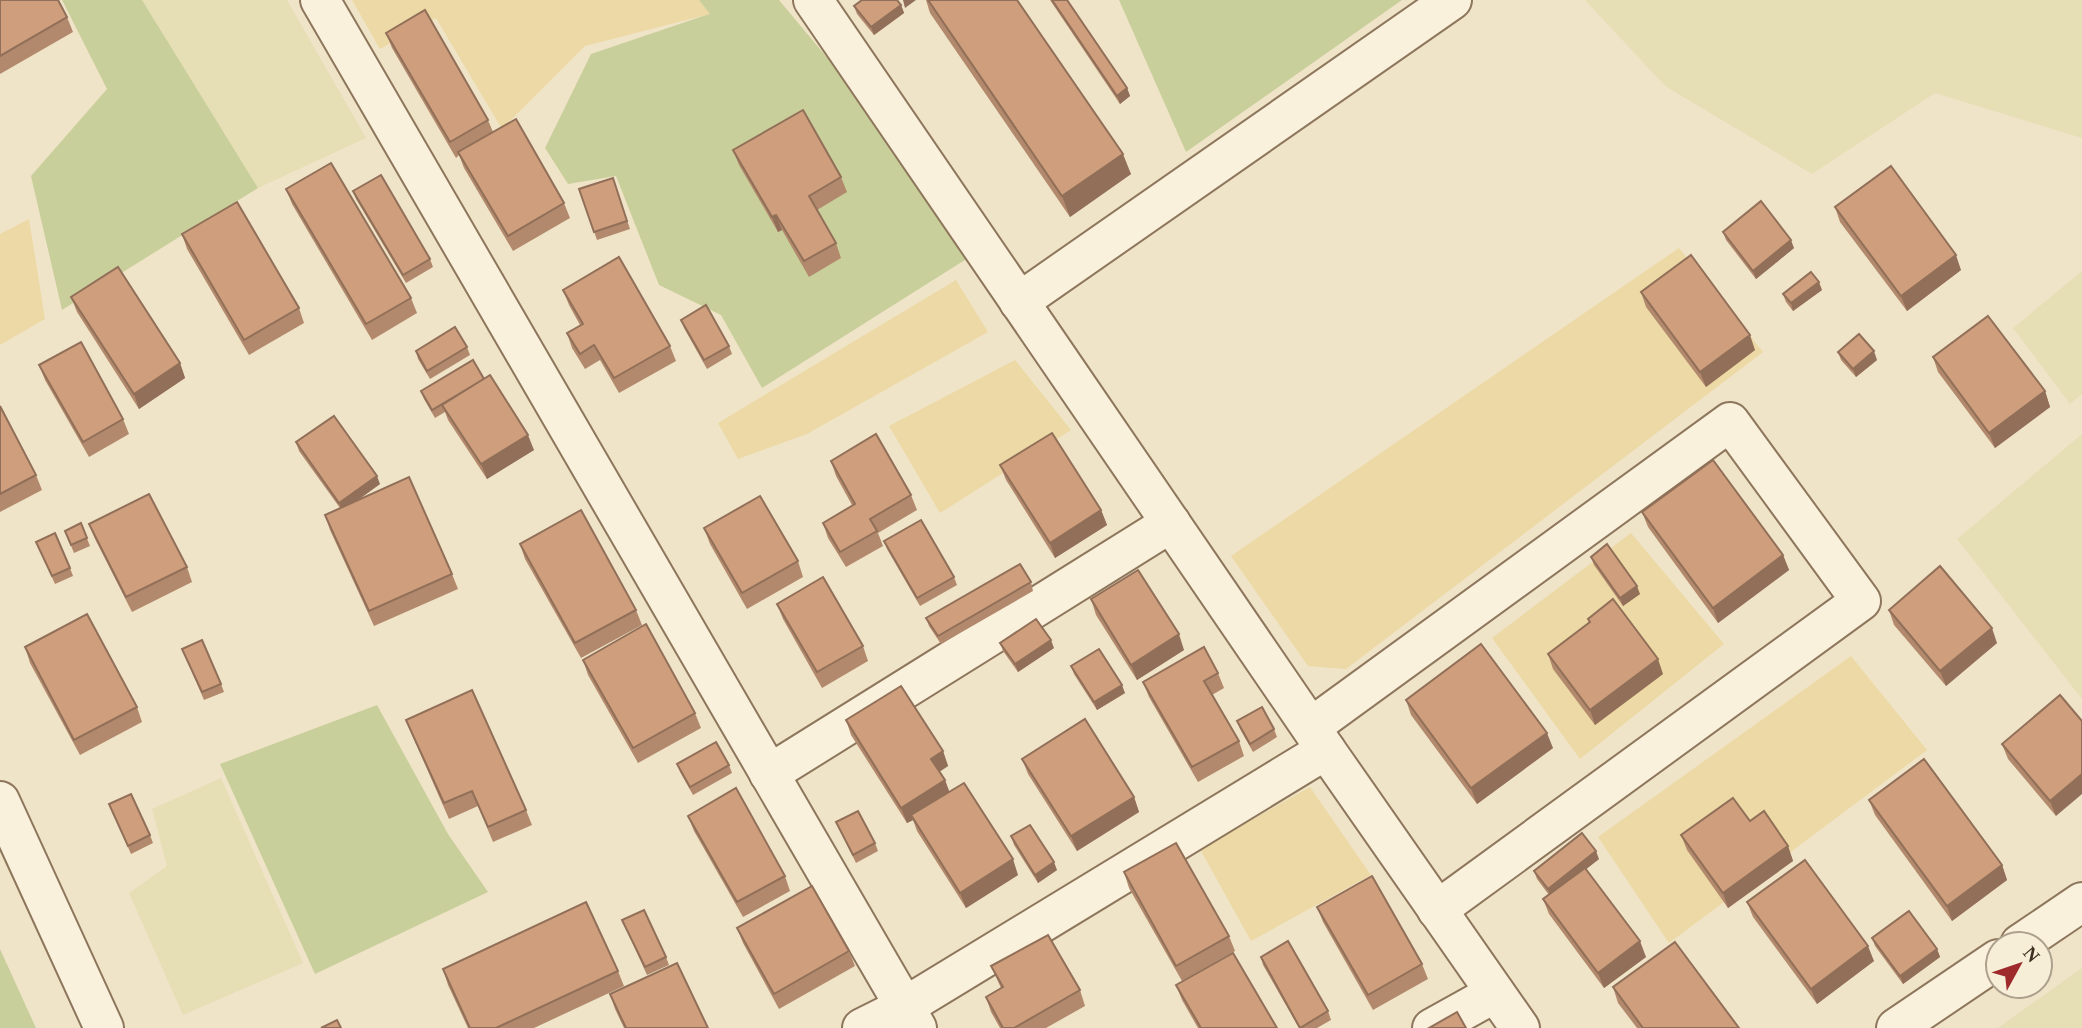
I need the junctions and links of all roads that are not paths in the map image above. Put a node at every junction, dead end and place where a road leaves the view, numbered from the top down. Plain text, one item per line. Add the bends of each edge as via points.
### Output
1 (320, 0) edge
2 (813, 0) edge
3 (1452, 0) edge
4 (1019, 302) junction
5 (1171, 523) junction
6 (1318, 738) junction
7 (769, 774) junction
8 (0, 801) edge
9 (2082, 902) edge
10 (1437, 910) junction
11 (2041, 930) edge
12 (1984, 968) edge
13 (1495, 993) junction
14 (911, 1017) edge
15 (104, 1028) edge
16 (862, 1028) edge
17 (1432, 1028) edge
18 (1520, 1028) edge
19 (1896, 1028) edge

1 - 7 street
2 - 4 street
3 - 4 street
4 - 5 street
5 - 6 street
5 - 7 street
6 - 10 street
6 - 10 street via 1730,422 1861,601
6 - 14 street
7 - 14 street
8 - 15 street
9 - 11 street
10 - 13 street
12 - 19 street
13 - 17 street
13 - 18 street
14 - 16 street

